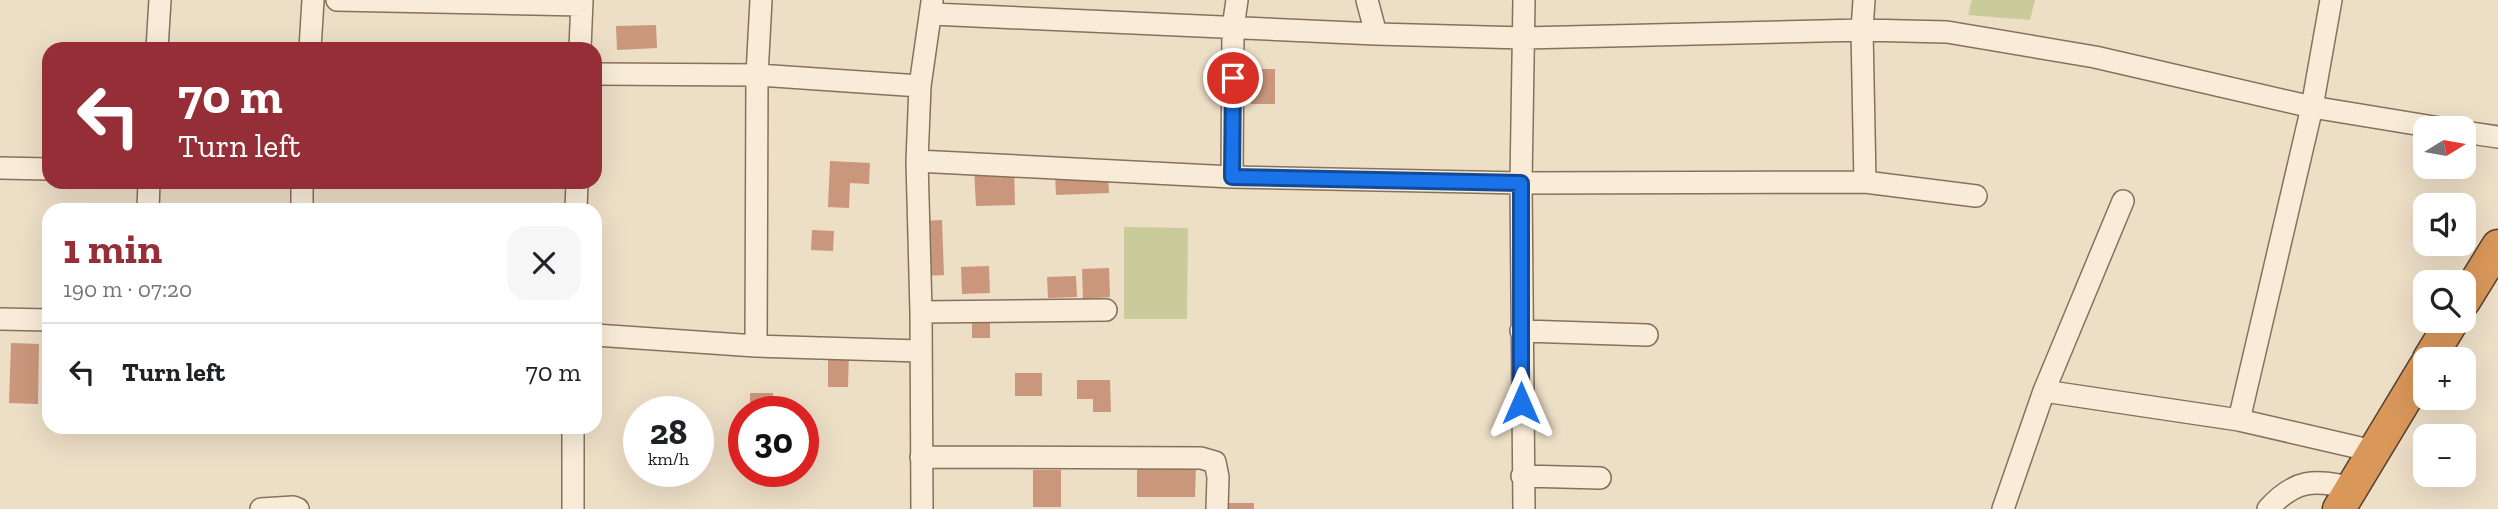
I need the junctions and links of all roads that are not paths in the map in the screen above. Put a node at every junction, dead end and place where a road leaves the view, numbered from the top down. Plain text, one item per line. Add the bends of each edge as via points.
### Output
1 (160, 0) edge
2 (313, 0) edge
3 (337, 0) edge
4 (761, 0) edge
5 (1237, 0) edge
6 (1367, 0) edge
7 (1524, 0) edge
8 (1864, 0) edge
9 (2331, 0) edge
10 (582, 3) edge
11 (932, 7) edge
12 (1233, 28) junction
13 (1861, 30) junction
14 (1376, 34) junction
15 (1524, 38) junction
16 (157, 42) edge
17 (310, 42) edge
18 (580, 42) edge
19 (602, 74) edge
20 (757, 75) junction
21 (920, 86) junction
22 (2312, 107) junction
23 (2413, 124) edge
24 (2476, 134) edge
25 (2498, 137) edge
26 (916, 161) junction
27 (0, 168) edge
28 (42, 169) edge
29 (1232, 177) junction
30 (1866, 182) junction
31 (1521, 183) junction
32 (1976, 196) dead end
33 (2123, 201) dead end
34 (2498, 246) edge
35 (2476, 282) edge
36 (1106, 310) dead end
37 (921, 312) junction
38 (0, 319) edge
39 (42, 320) edge
40 (1521, 331) junction
41 (602, 335) edge
42 (1647, 335) dead end
43 (756, 346) junction
44 (920, 351) junction
45 (2413, 386) edge
46 (2044, 391) junction
47 (2239, 420) junction
48 (573, 434) edge
49 (2373, 451) junction
50 (921, 457) junction
51 (1522, 476) junction
52 (1600, 478) dead end
53 (2345, 498) edge
54 (261, 509) edge
55 (298, 509) edge
56 (573, 509) edge
57 (922, 509) edge
58 (1217, 509) edge
59 (1524, 509) edge
60 (2003, 509) edge
61 (2268, 509) edge

1 - 16 street
2 - 17 street
3 - 10 street
4 - 20 street
5 - 12 street
6 - 14 street
7 - 15 street
8 - 13 street
9 - 22 street
10 - 18 street
11 - 12 street
11 - 21 street
12 - 14 street
12 - 29 street
13 - 15 street
13 - 22 street via 1947,32 2095,57
13 - 30 street
14 - 15 street
15 - 31 street
19 - 20 street
20 - 21 street
20 - 43 street
21 - 26 street
22 - 23 street
22 - 47 street
24 - 25 street
26 - 29 street
26 - 37 street
27 - 28 street
29 - 31 street
30 - 31 street
30 - 32 street
31 - 40 street
33 - 46 street
34 - 35 highway
36 - 37 street
37 - 44 street
38 - 39 street
40 - 42 street
40 - 51 street
41 - 43 street
43 - 44 street
44 - 50 street
45 - 49 highway
46 - 47 street
46 - 60 street
47 - 49 street
48 - 56 street
49 - 53 highway
50 - 57 street
50 - 58 street via 1201,458 1215,462
51 - 52 street
51 - 59 street
53 - 61 street via 2327,482 2308,482 2287,489
54 - 55 street

